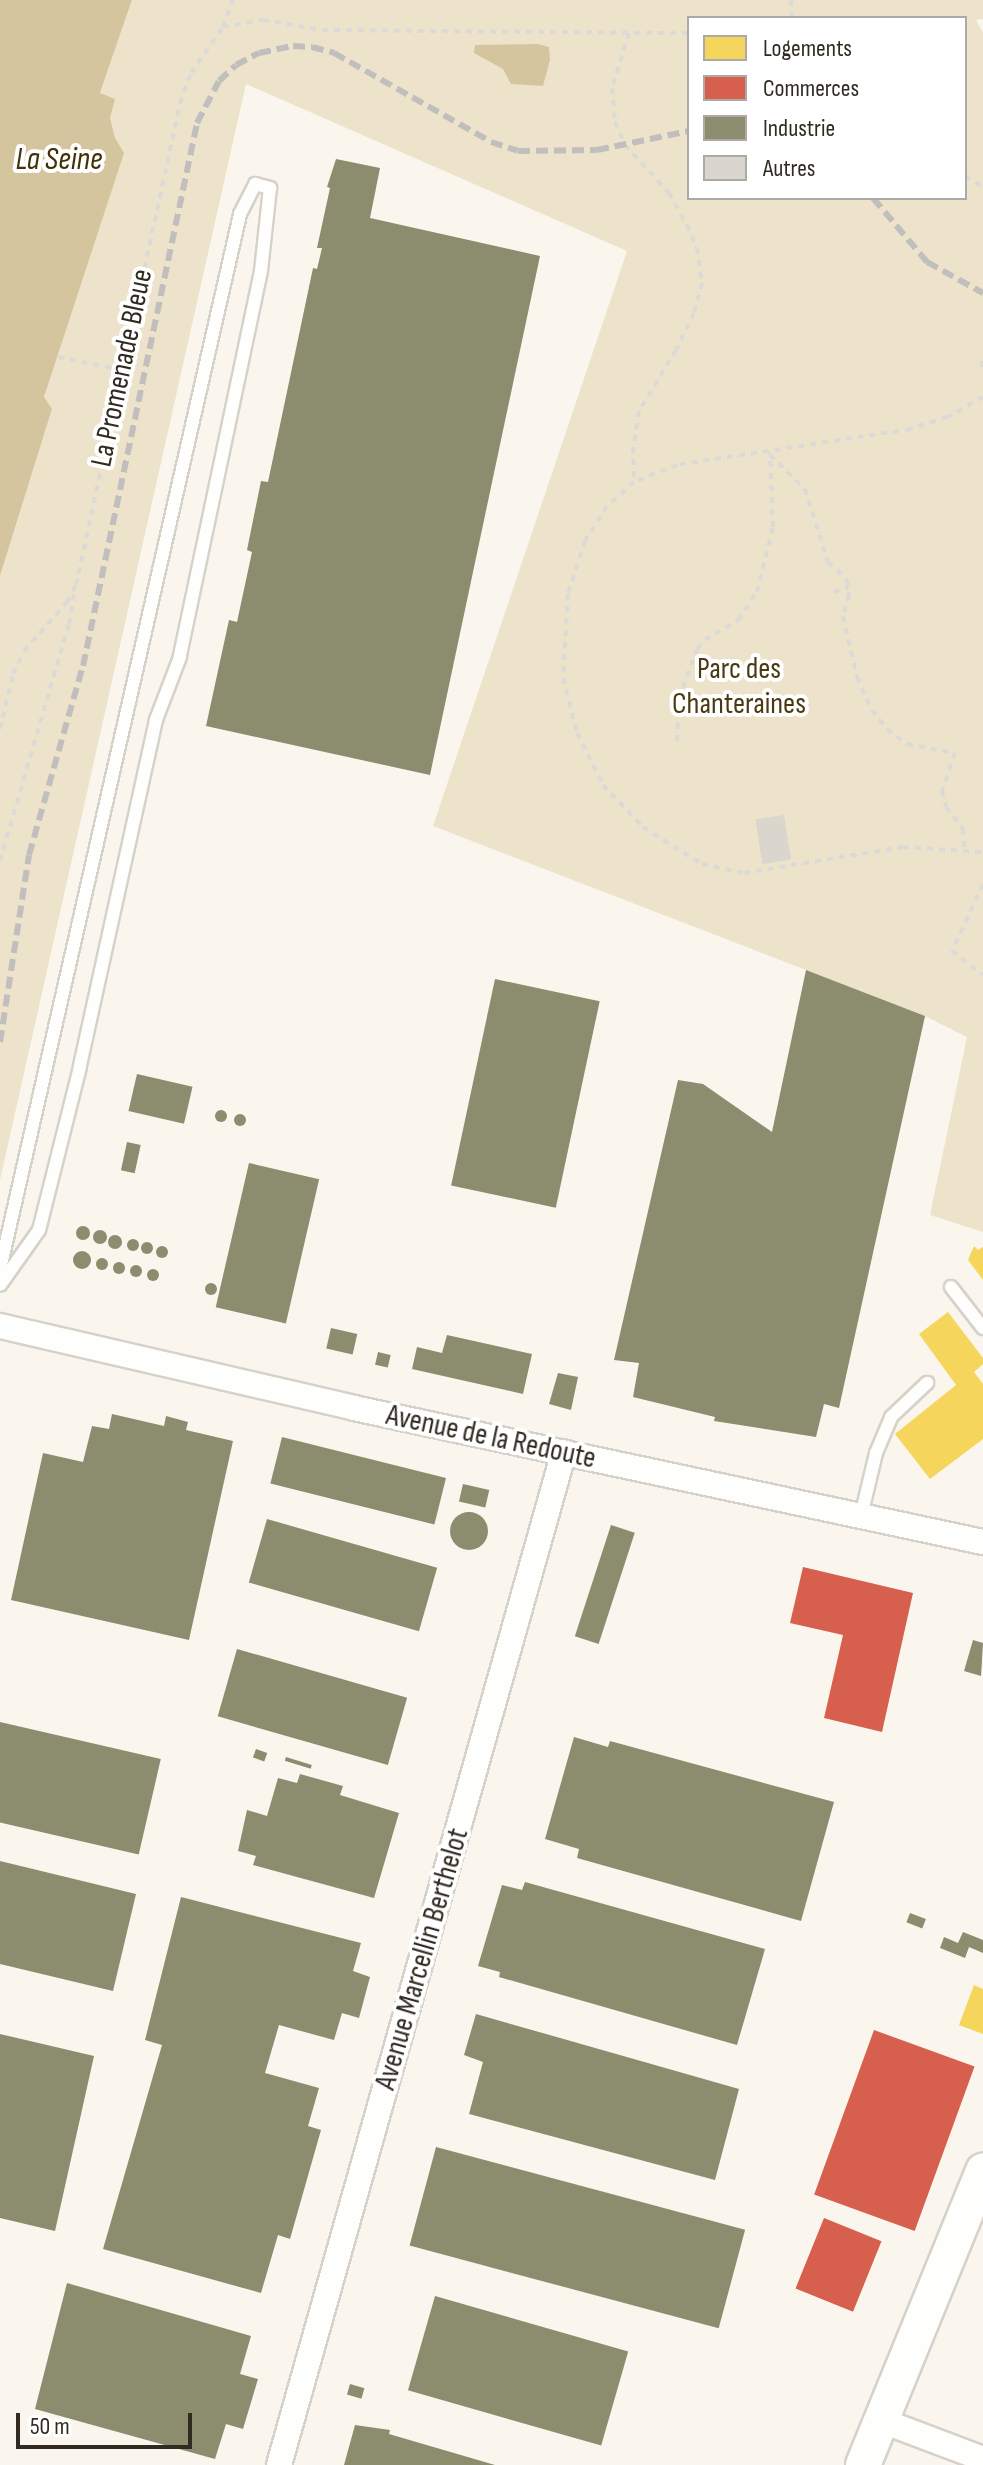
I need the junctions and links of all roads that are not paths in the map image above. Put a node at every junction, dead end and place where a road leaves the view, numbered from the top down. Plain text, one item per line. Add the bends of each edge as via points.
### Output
1 (0, 1269) edge
2 (0, 1285) edge
3 (951, 1287) dead end
4 (0, 1326) edge
5 (983, 1328) edge
6 (927, 1383) dead end
7 (564, 1452) junction
8 (861, 1516) junction
9 (983, 1542) edge
10 (983, 2171) edge
11 (880, 2420) junction
12 (983, 2459) edge
13 (279, 2465) edge
14 (863, 2465) edge

1 - 2 lane via 240,214 255,184 270,188 261,271 180,657 156,720 39,1230
3 - 5 lane
4 - 7 street, Avenue de la Redoute
6 - 8 lane via 891,1417
7 - 8 street, Avenue de la Redoute
7 - 13 street, Avenue Marcellin Berthelot
8 - 9 street, Avenue de la Redoute
10 - 11 main road
11 - 12 street
11 - 14 main road

